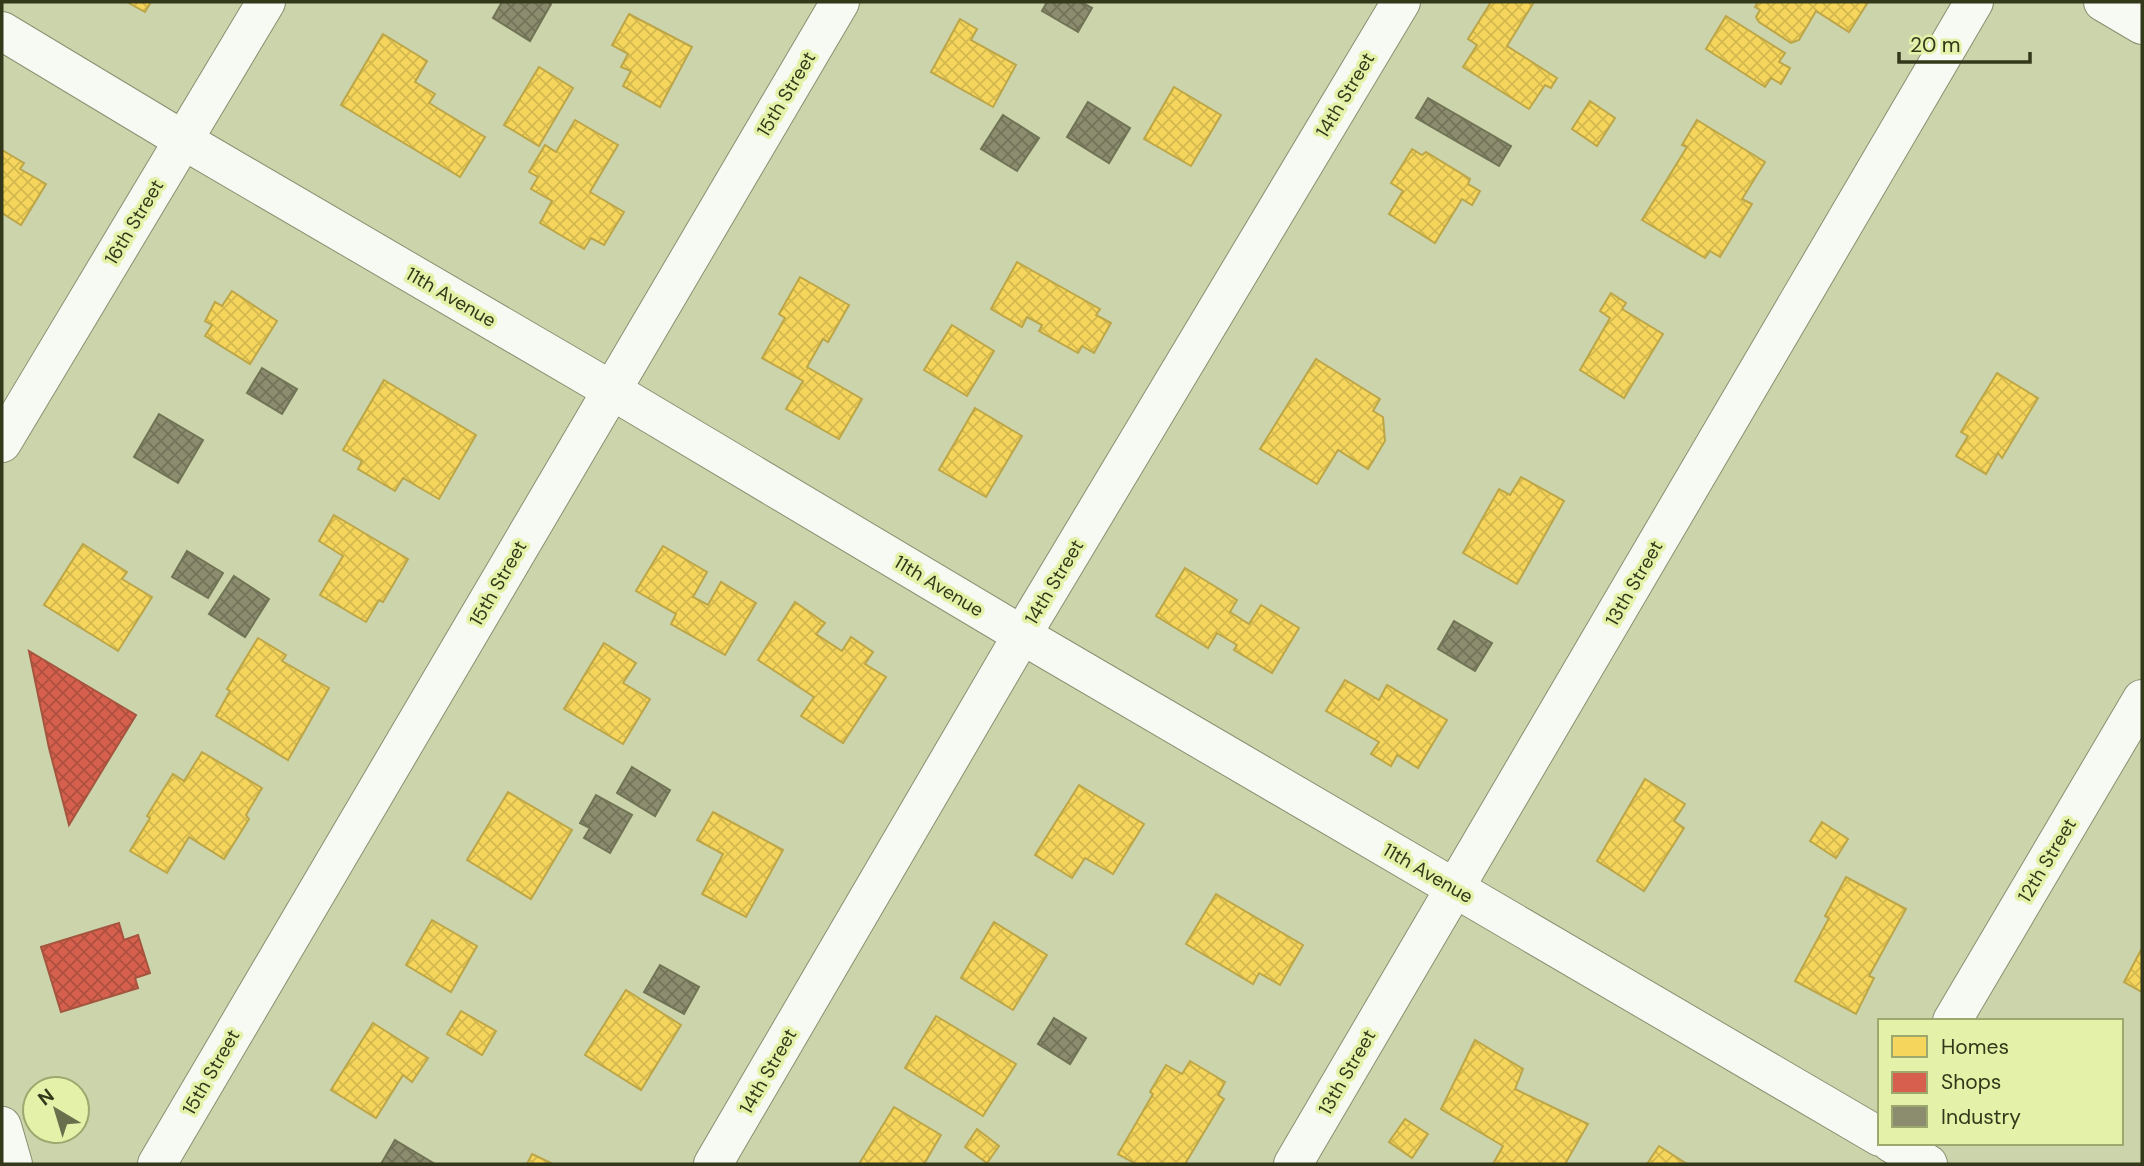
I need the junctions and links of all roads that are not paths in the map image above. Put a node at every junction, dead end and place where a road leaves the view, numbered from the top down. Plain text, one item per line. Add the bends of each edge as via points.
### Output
1 (266, 2) edge
2 (841, 2) edge
3 (1401, 2) edge
4 (1974, 2) edge
5 (2103, 2) edge
6 (2142, 25) edge
7 (2, 31) edge
8 (183, 140) junction
9 (611, 390) junction
10 (2, 443) edge
11 (1022, 635) junction
12 (2142, 699) edge
13 (1455, 889) junction
14 (1953, 1019) edge
15 (2, 1126) edge
16 (1878, 1135) edge
17 (1878, 1145) edge
18 (1895, 1145) edge
19 (13, 1164) edge
20 (157, 1164) edge
21 (713, 1164) edge
22 (1293, 1164) edge
23 (1867, 1164) edge
24 (1928, 1164) edge

1 - 8 street, 16th Street
2 - 9 street, 15th Street
3 - 11 street, 14th Street
4 - 13 street, 13th Street
5 - 6 street
7 - 8 street, 11th Avenue
8 - 9 street, 11th Avenue
8 - 10 street, 16th Street
9 - 11 street, 11th Avenue
9 - 20 street, 15th Street
11 - 13 street, 11th Avenue
11 - 21 street, 14th Street
12 - 14 street, 12th Street
13 - 16 street, 11th Avenue
13 - 22 street, 13th Street
15 - 19 street
17 - 23 street
18 - 24 street

